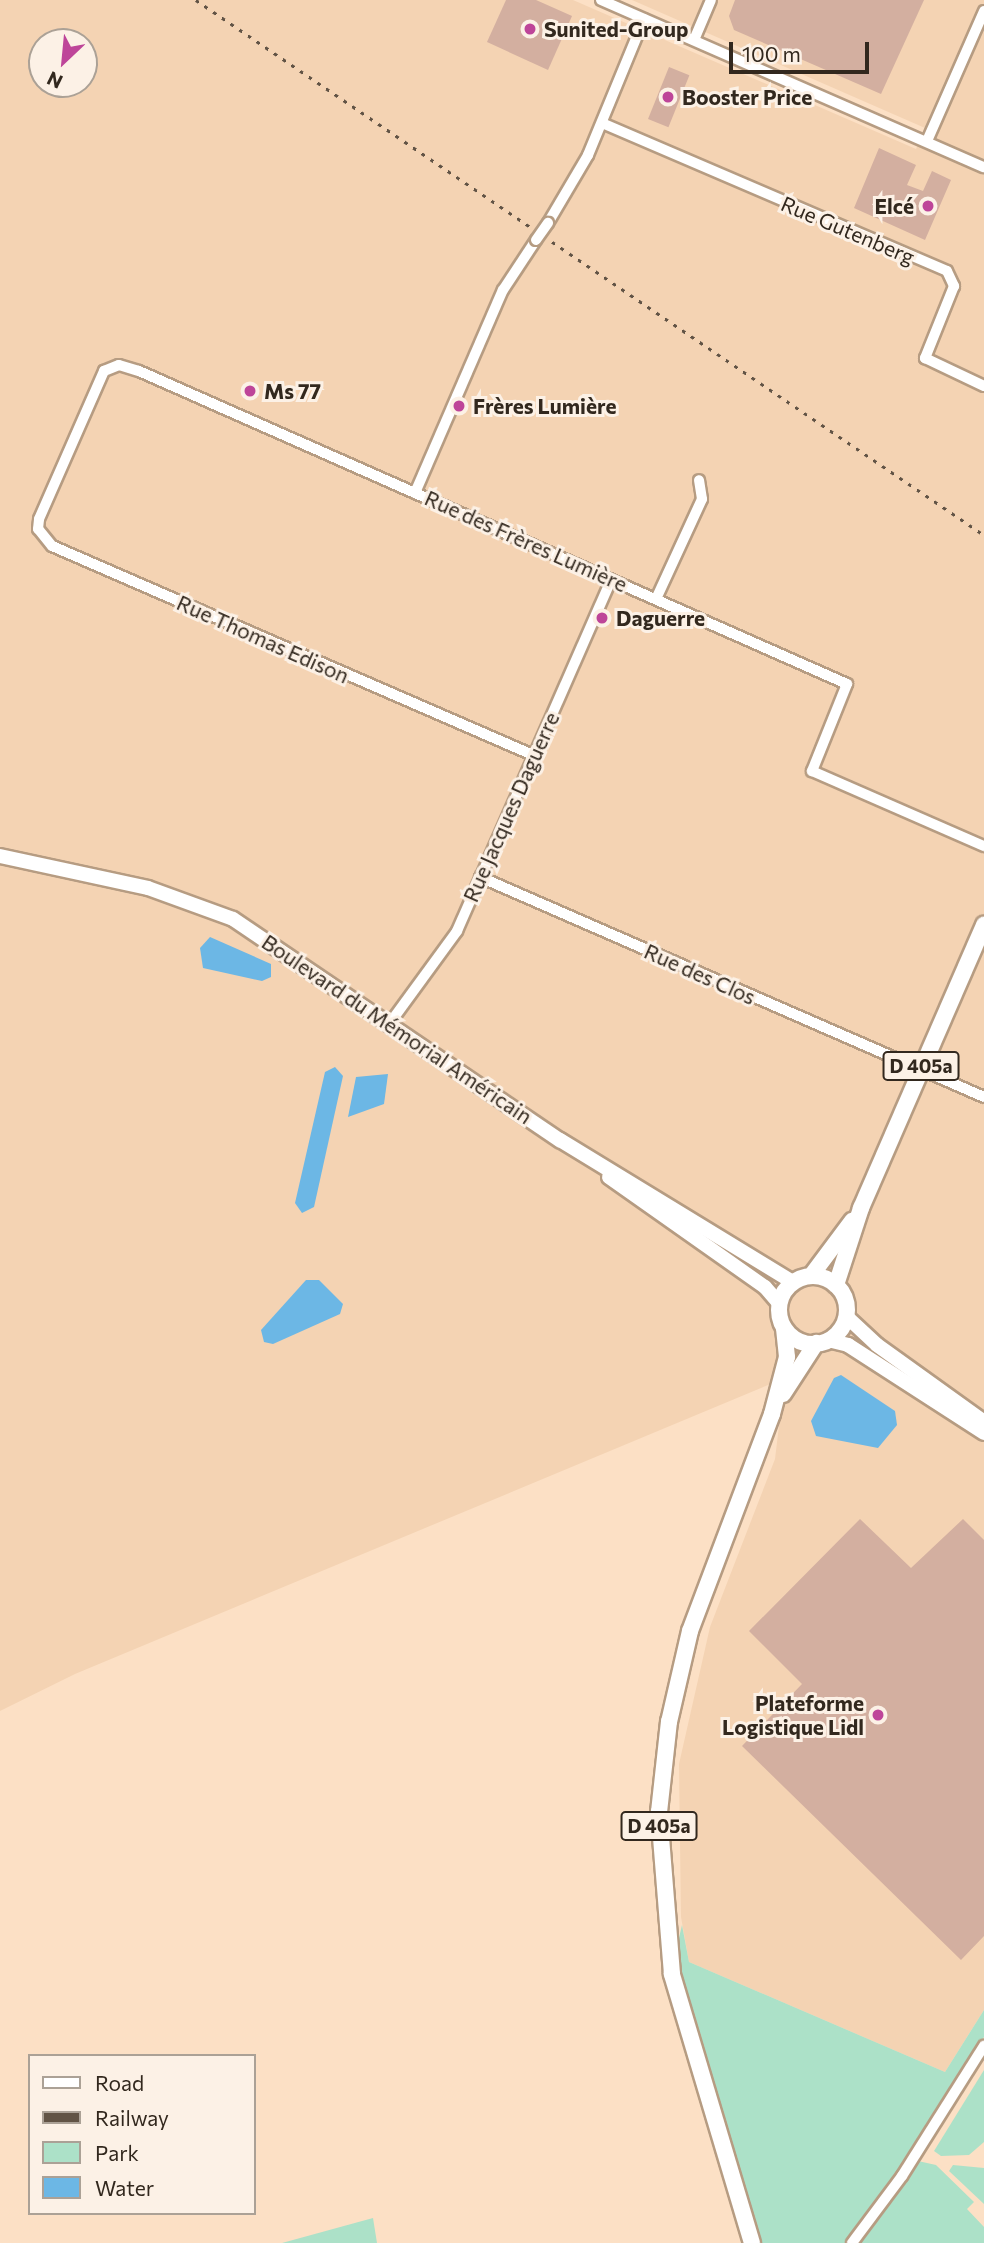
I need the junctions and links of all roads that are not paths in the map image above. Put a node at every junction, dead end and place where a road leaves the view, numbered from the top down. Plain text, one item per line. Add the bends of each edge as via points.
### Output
1 (601, 0) edge
2 (711, 0) edge
3 (984, 11) edge
4 (644, 19) junction
5 (694, 40) junction
6 (602, 123) junction
7 (926, 141) junction
8 (984, 167) edge
9 (984, 386) edge
10 (699, 480) dead end
11 (50, 489) joint
12 (415, 493) junction
13 (611, 579) junction
14 (656, 599) junction
15 (533, 755) junction
16 (984, 846) edge
17 (0, 856) edge
18 (481, 877) junction
19 (984, 925) edge
20 (390, 1023) junction
21 (920, 1069) junction
22 (984, 1097) edge
23 (560, 1140) junction
24 (862, 1208) junction
25 (811, 1276) junction
26 (793, 1282) junction
27 (836, 1285) junction
28 (779, 1303) junction
29 (846, 1316) junction
30 (784, 1328) junction
31 (822, 1342) junction
32 (772, 1414) junction
33 (984, 1422) edge
34 (984, 1433) edge
35 (984, 2046) edge
36 (752, 2243) edge
37 (852, 2243) edge

1 - 4 street
2 - 5 street
3 - 7 street
4 - 5 street
4 - 6 street
5 - 7 street
6 - 9 street, Rue Gutenberg via 947,271 954,286 926,358
6 - 12 street, bridge via 548,223 503,289
7 - 8 street
10 - 14 street via 702,499
11 - 12 street, Rue des Frères Lumière via 104,371 119,365
11 - 15 street, Rue Thomas Edison via 38,529 52,546
12 - 13 street, Rue des Frères Lumière
13 - 14 street, Rue des Frères Lumière
13 - 15 street, Rue Jacques Daguerre
14 - 16 street, Rue des Frères Lumière via 847,684 812,771
15 - 18 street, Rue Jacques Daguerre
17 - 20 street, Boulevard du Mémorial Américain via 148,888 233,919
18 - 20 street, Rue Jacques Daguerre via 457,931
18 - 21 street, Rue des Clos
19 - 21 main road, D 405a
20 - 23 street, Boulevard du Mémorial Américain
21 - 22 street, Rue des Clos
21 - 24 main road, D 405a
23 - 26 street
23 - 28 street via 765,1287
24 - 25 main road, D 405a
24 - 27 main road, D 405a
25 - 26 main road
25 - 27 main road
26 - 28 main road
27 - 29 main road
28 - 30 main road
29 - 31 main road
29 - 33 street via 877,1345
30 - 31 main road via 798,1340
30 - 32 main road, D 405a via 787,1357
31 - 32 main road, D 405a
31 - 34 street via 848,1345
32 - 36 main road, D 405a via 690,1631 668,1722 659,1812 664,1923 677,1995
35 - 37 street via 897,2184

